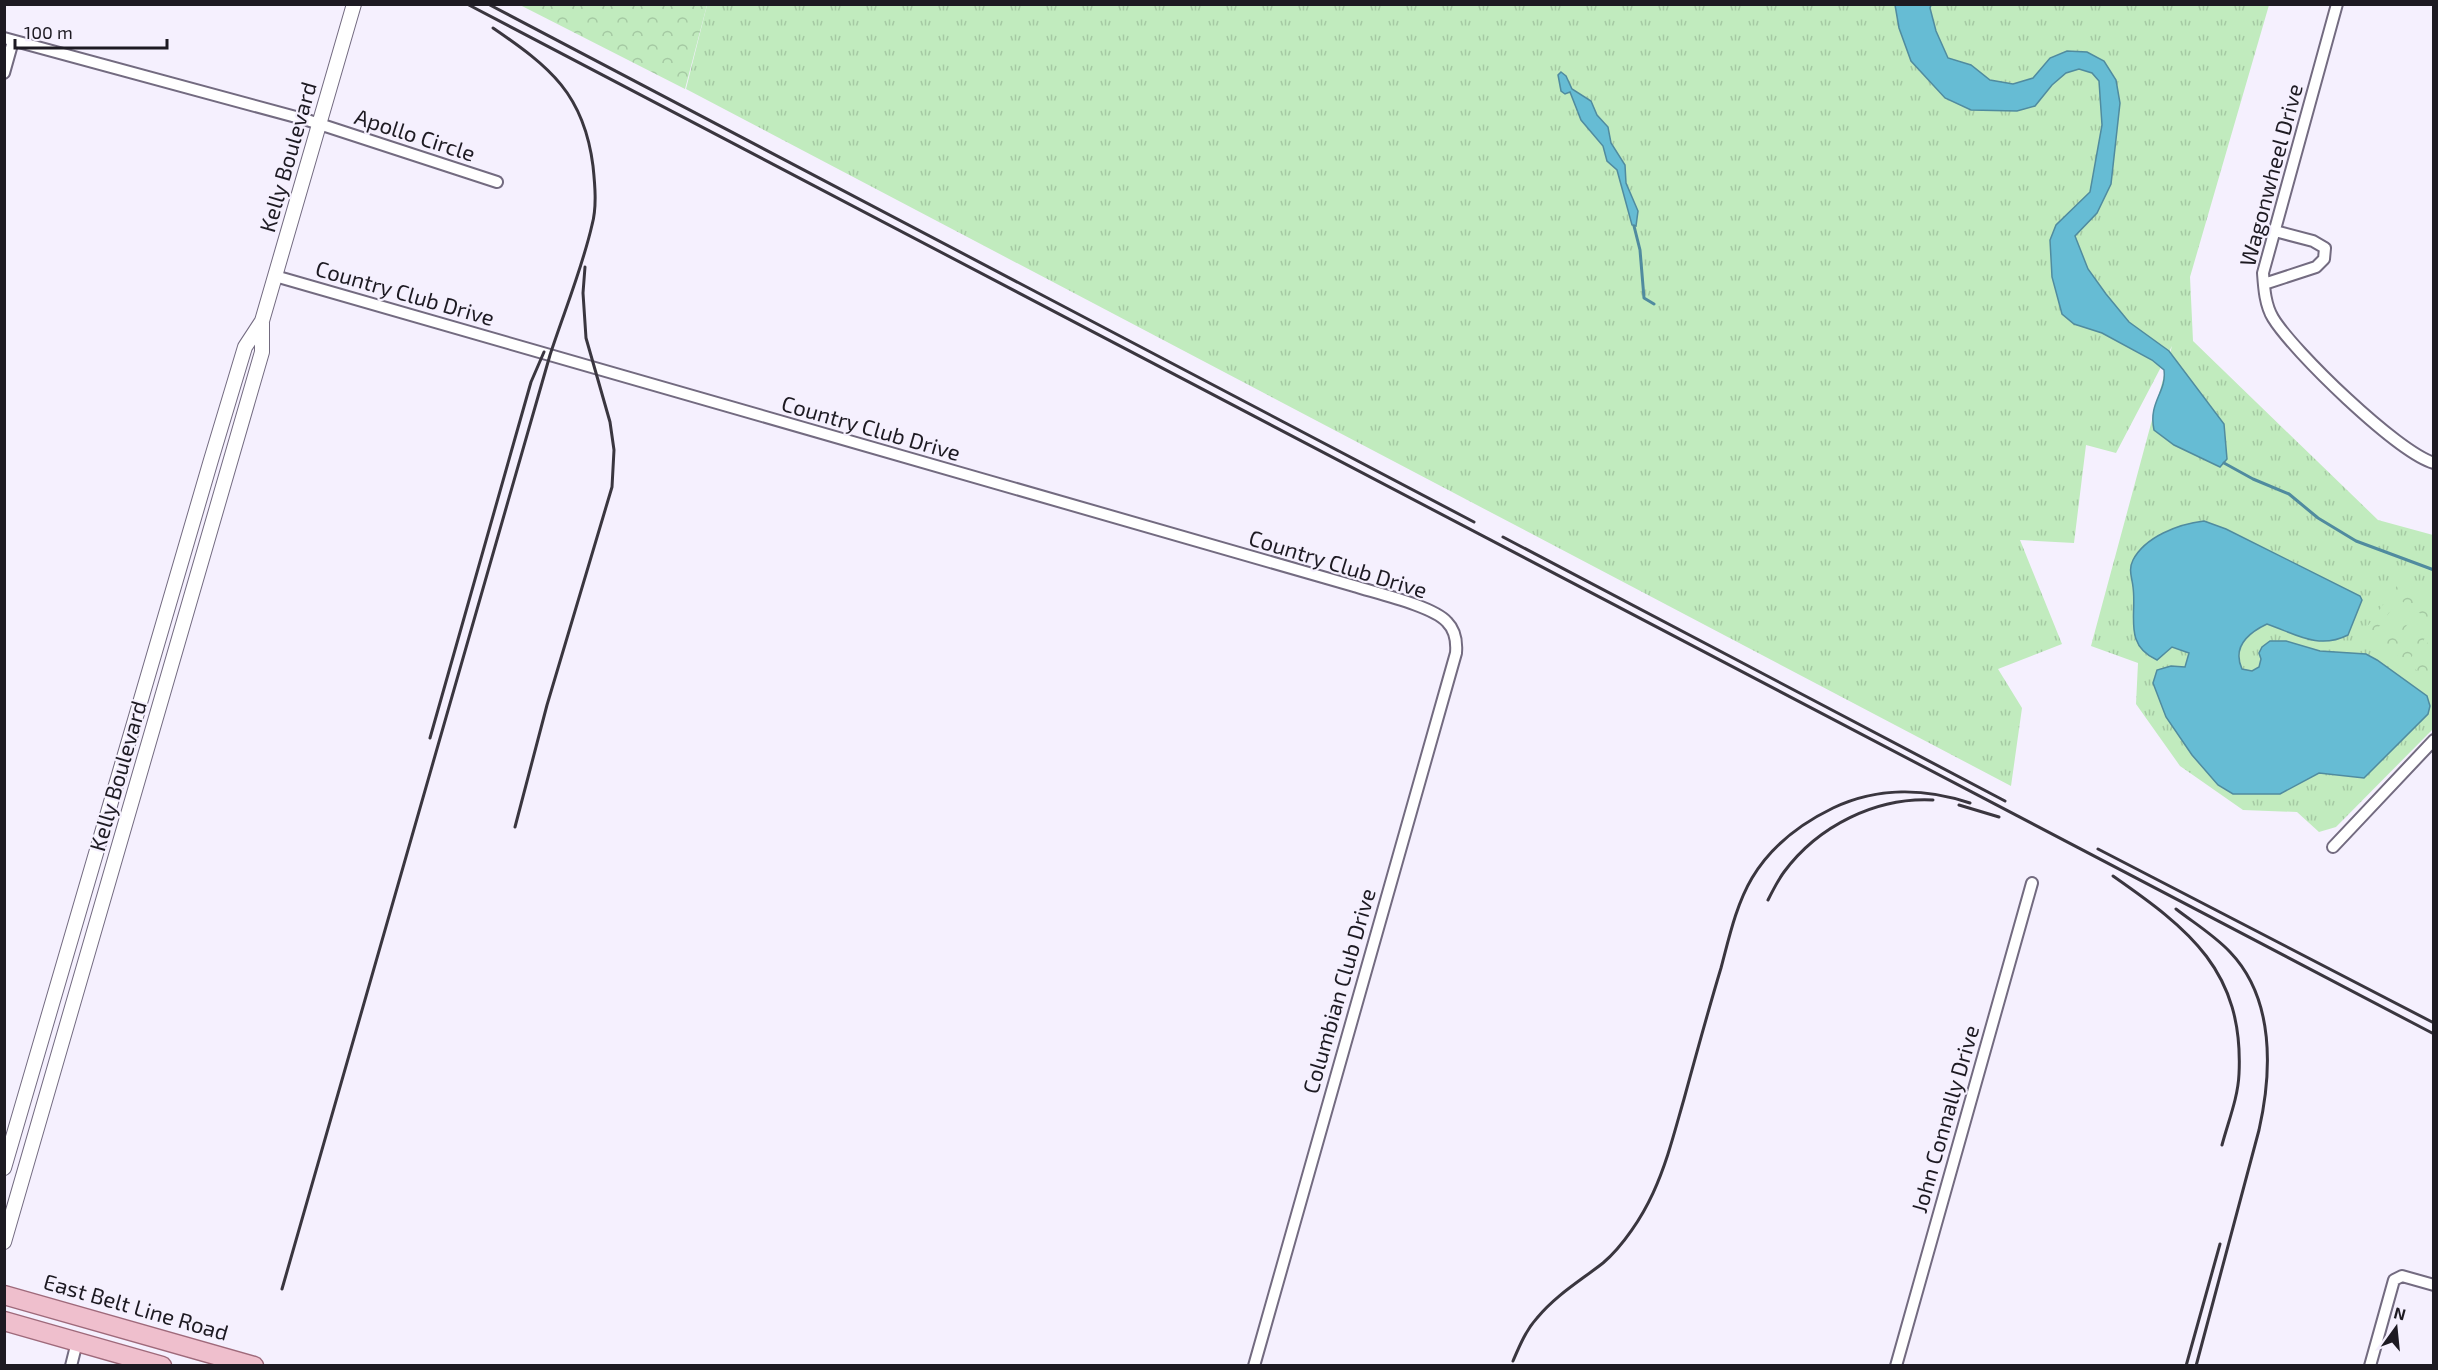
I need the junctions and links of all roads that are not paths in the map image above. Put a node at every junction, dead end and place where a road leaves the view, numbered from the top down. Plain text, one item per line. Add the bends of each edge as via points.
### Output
1 (354, 4) edge
2 (2337, 4) edge
3 (9, 39) edge
4 (4, 73) edge
5 (321, 124) junction
6 (497, 182) dead end
7 (2275, 231) junction
8 (275, 276) junction
9 (2264, 284) junction
10 (262, 321) junction
11 (211, 460) junction
12 (2433, 463) edge
13 (229, 464) junction
14 (1452, 627) joint
15 (138, 710) junction
16 (158, 716) junction
17 (2433, 740) edge
18 (2332, 848) dead end
19 (2032, 883) dead end
20 (68, 950) junction
21 (87, 956) junction
22 (22, 1104) junction
23 (42, 1109) junction
24 (4, 1168) edge
25 (4, 1242) edge
26 (2433, 1285) edge
27 (4, 1295) edge
28 (4, 1321) edge
29 (77, 1342) junction
30 (70, 1365) edge
31 (162, 1365) edge
32 (254, 1365) edge
33 (1254, 1365) edge
34 (1896, 1365) edge
35 (2370, 1365) edge

1 - 5 street, Kelly Boulevard
2 - 7 street, Wagonwheel Drive
3 - 4 street
3 - 5 street
5 - 6 street, Apollo Circle
5 - 8 street, Kelly Boulevard
7 - 9 street, Wagonwheel Drive
7 - 9 street via 2313,241 2325,248 2324,259 2316,267
8 - 10 street, Kelly Boulevard
8 - 14 street, Country Club Drive via 1354,586 1421,607
9 - 12 street, Wagonwheel Drive via 2271,315 2287,340 2398,444
10 - 11 street, Kelly Boulevard via 245,347
10 - 13 street, Kelly Boulevard via 262,352
11 - 13 street
11 - 15 street, Kelly Boulevard
13 - 16 street, Kelly Boulevard
14 - 33 street, Columbian Club Drive via 1456,652
15 - 16 street
15 - 20 street, Kelly Boulevard
16 - 21 street, Kelly Boulevard
17 - 18 street
19 - 34 street, John Connally Drive
20 - 21 street
20 - 22 street, Kelly Boulevard
21 - 23 street, Kelly Boulevard
22 - 23 street
22 - 24 street, Kelly Boulevard
23 - 25 street, Kelly Boulevard
26 - 35 street via 2402,1276 2394,1280
27 - 32 main road, East Belt Line Road
28 - 29 main road
29 - 30 street
29 - 31 main road

